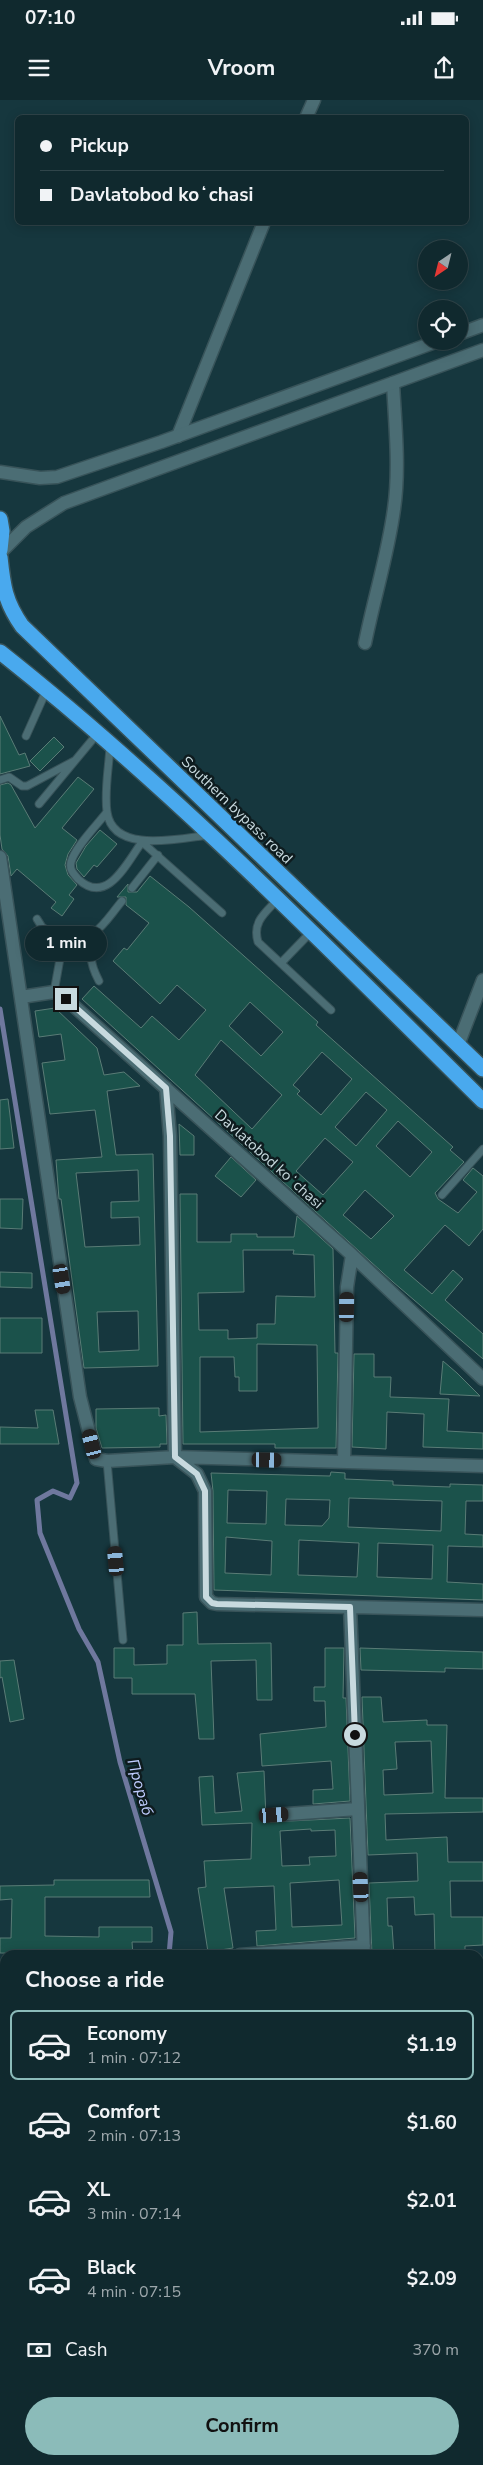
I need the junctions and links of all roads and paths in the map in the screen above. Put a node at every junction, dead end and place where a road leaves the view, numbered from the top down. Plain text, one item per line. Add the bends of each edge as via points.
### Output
1 (314, 100) edge
2 (307, 115) edge
3 (263, 225) edge
4 (483, 325) edge
5 (468, 331) edge
6 (418, 348) edge
7 (483, 350) edge
8 (393, 383) junction
9 (178, 436) junction
10 (0, 472) edge
11 (0, 519) edge
12 (0, 551) edge
13 (0, 557) edge
14 (365, 643) dead end
15 (0, 652) edge
16 (47, 689) junction
17 (98, 732) junction
18 (26, 736) dead end
19 (110, 743) junction
20 (78, 758) junction
21 (0, 780) edge
22 (39, 804) dead end
23 (107, 812) junction
24 (209, 835) junction
25 (142, 842) junction
26 (158, 856) junction
27 (0, 857) edge
28 (132, 888) dead end
29 (277, 900) junction
30 (122, 901) dead end
31 (222, 912) dead end
32 (37, 919) dead end
33 (97, 932) junction
34 (311, 932) junction
35 (63, 942) junction
36 (282, 964) junction
37 (483, 980) edge
38 (99, 981) dead end
39 (54, 992) junction
40 (21, 997) junction
41 (331, 1010) dead end
42 (458, 1045) junction
43 (483, 1068) edge
44 (166, 1088) junction
45 (483, 1101) edge
46 (483, 1149) edge
47 (442, 1195) dead end
48 (352, 1255) junction
49 (483, 1379) edge
50 (175, 1457) junction
51 (108, 1461) junction
52 (344, 1462) junction
53 (483, 1466) edge
54 (350, 1607) junction
55 (483, 1610) edge
56 (123, 1640) dead end
57 (357, 1809) junction
58 (274, 1815) dead end
59 (364, 1950) edge

1 - 2 street
3 - 9 street
4 - 5 street
6 - 9 street
7 - 8 street
8 - 12 street via 64,503 26,528
8 - 14 street via 397,467 394,507
9 - 10 street via 57,476 40,478
11 - 12 highway
13 - 42 highway, Southern bypass road via 3,590 22,626
15 - 16 highway
16 - 17 highway
16 - 18 lane
17 - 19 highway
17 - 20 lane
19 - 23 lane
19 - 24 highway
20 - 21 lane via 27,786 8,777
20 - 22 lane
23 - 25 lane via 114,826 125,836
23 - 25 lane via 70,864 71,872 86,886 96,890 105,887
24 - 25 lane
24 - 29 highway
25 - 26 lane
26 - 28 lane
26 - 31 lane
27 - 40 street
29 - 34 highway
29 - 36 lane via 260,918 255,930 258,942
30 - 33 lane
32 - 35 lane via 42,927
33 - 35 lane via 88,938
33 - 38 lane via 90,953 91,966
34 - 36 lane
34 - 45 highway
35 - 39 lane
36 - 41 lane
37 - 42 street
39 - 40 street
39 - 44 street, Davlatobod koʻchasi
40 - 51 street via 80,1397 96,1459
42 - 43 highway, Southern bypass road
44 - 48 street, Davlatobod koʻchasi
44 - 50 street via 170,1136
46 - 47 lane
48 - 49 street, Davlatobod koʻchasi
48 - 52 street via 347,1287
50 - 51 street
50 - 52 street
50 - 54 street via 197,1474 205,1491 206,1597 212,1603
51 - 56 lane
52 - 53 street
54 - 55 street
54 - 57 street
57 - 58 street
57 - 59 street

